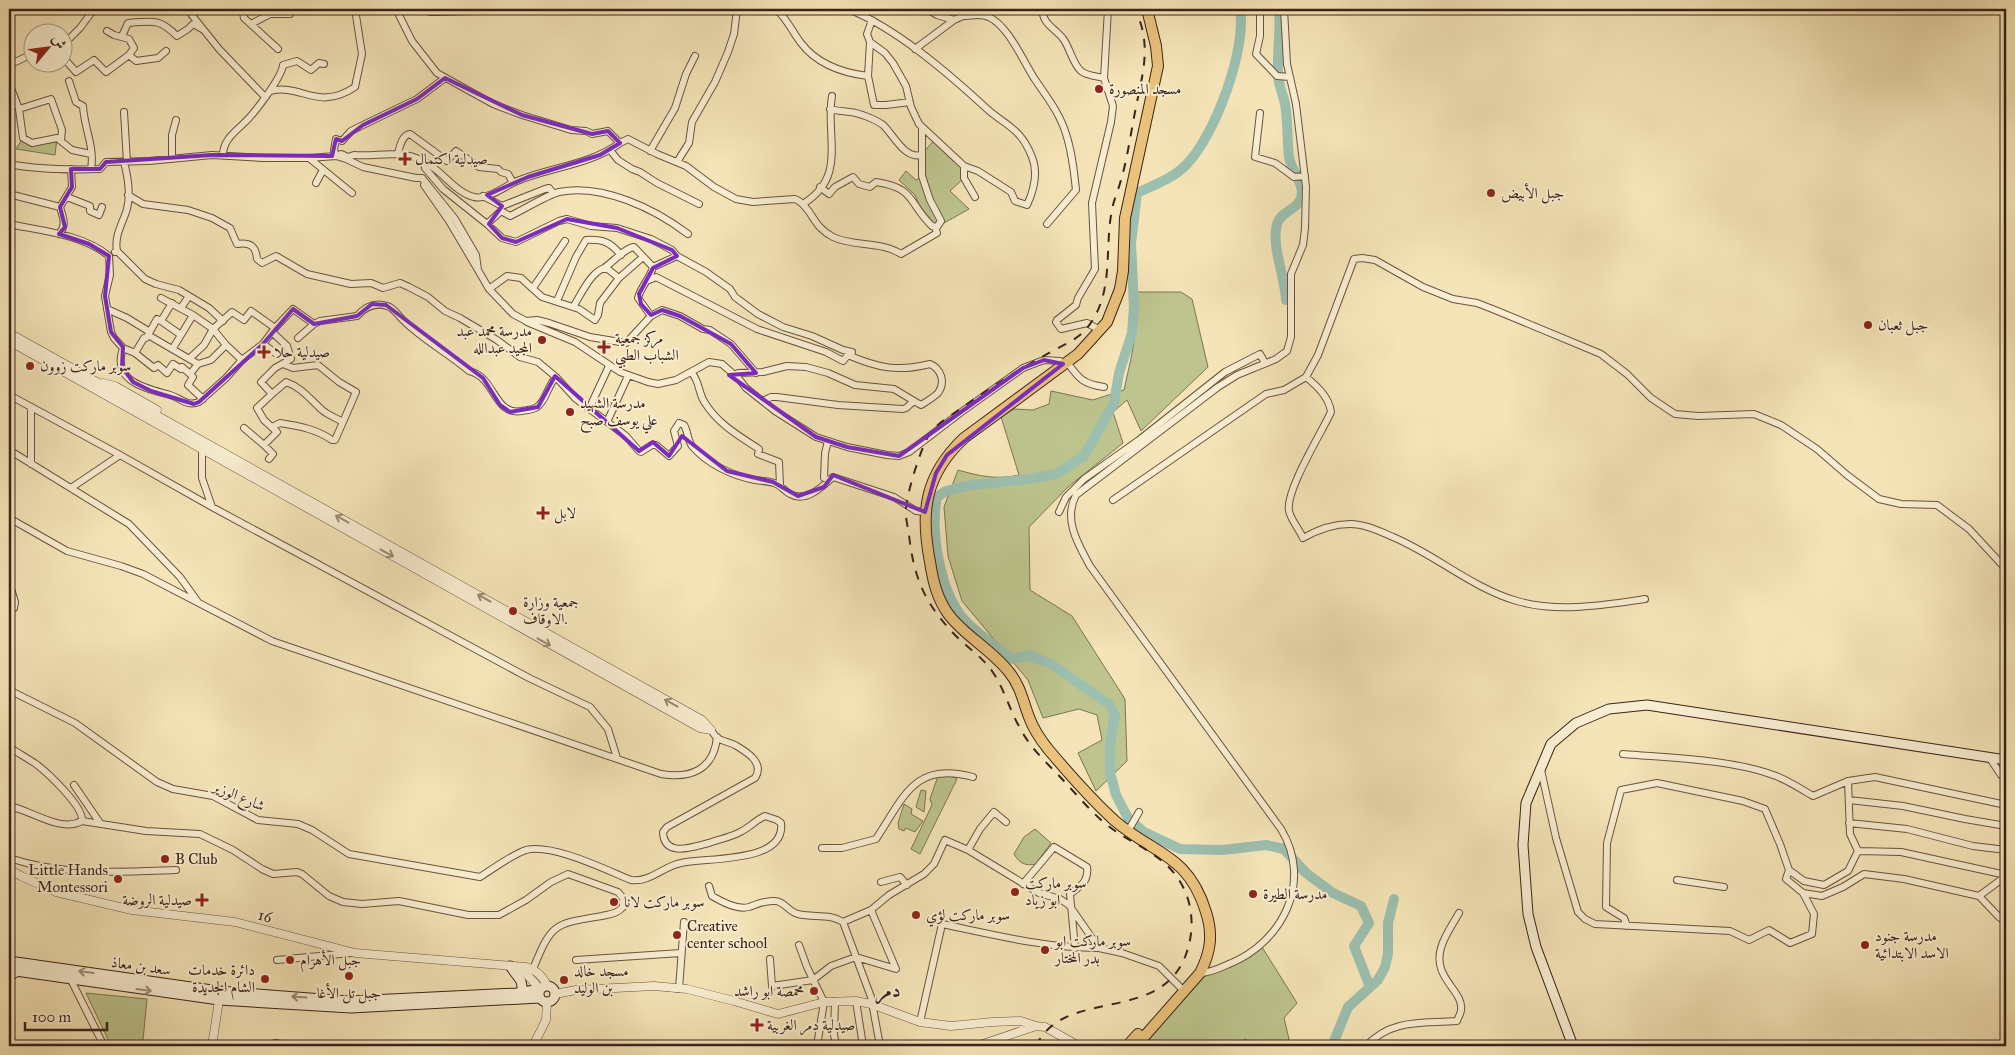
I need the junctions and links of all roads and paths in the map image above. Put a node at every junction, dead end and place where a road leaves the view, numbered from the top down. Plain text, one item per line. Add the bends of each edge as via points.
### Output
1 (94, 9) edge
2 (187, 9) edge
3 (242, 9) edge
4 (356, 9) edge
5 (396, 9) edge
6 (419, 9) edge
7 (737, 9) edge
8 (776, 9) edge
9 (848, 9) edge
10 (927, 9) edge
11 (966, 9) edge
12 (1043, 9) edge
13 (1074, 9) edge
14 (1147, 9) edge
15 (1260, 9) edge
16 (1284, 9) edge
17 (1108, 10) edge
18 (475, 11) dead end
19 (290, 14) dead end
20 (962, 16) junction
21 (872, 20) junction
22 (954, 20) junction
23 (251, 24) junction
24 (203, 29) junction
25 (107, 31) dead end
26 (72, 36) edge
27 (122, 36) junction
28 (870, 42) junction
29 (278, 49) dead end
30 (915, 50) junction
31 (166, 52) dead end
32 (129, 55) junction
33 (695, 56) dead end
34 (22, 59) edge
35 (324, 64) dead end
36 (9, 65) edge
37 (72, 67) edge
38 (868, 76) junction
39 (1284, 77) junction
40 (445, 78) junction
41 (1104, 78) junction
42 (68, 80) dead end
43 (9, 83) edge
44 (270, 91) junction
45 (832, 96) dead end
46 (265, 97) junction
47 (910, 102) junction
48 (18, 109) junction
49 (830, 109) junction
50 (124, 112) dead end
51 (1260, 113) dead end
52 (176, 120) dead end
53 (922, 128) junction
54 (61, 140) junction
55 (620, 143) junction
56 (610, 150) junction
57 (650, 151) junction
58 (398, 153) junction
59 (92, 154) junction
60 (223, 155) junction
61 (921, 155) junction
62 (336, 156) junction
63 (309, 158) junction
64 (172, 159) junction
65 (126, 162) junction
66 (424, 162) junction
67 (677, 162) junction
68 (9, 164) edge
69 (964, 166) junction
70 (71, 169) junction
71 (92, 169) junction
72 (322, 170) junction
73 (1300, 177) junction
74 (514, 183) junction
75 (316, 184) dead end
76 (820, 187) junction
77 (352, 193) dead end
78 (9, 194) edge
79 (128, 194) junction
80 (554, 194) junction
81 (483, 196) junction
82 (67, 197) junction
83 (975, 197) dead end
84 (699, 204) dead end
85 (803, 204) junction
86 (60, 207) junction
87 (102, 207) dead end
88 (502, 209) junction
89 (9, 224) edge
90 (487, 224) junction
91 (1047, 224) dead end
92 (935, 227) junction
93 (59, 234) junction
94 (688, 234) dead end
95 (565, 241) dead end
96 (117, 251) junction
97 (621, 255) junction
98 (109, 256) junction
99 (677, 256) junction
100 (643, 257) junction
101 (653, 267) junction
102 (604, 268) junction
103 (619, 278) junction
104 (649, 280) junction
105 (533, 288) junction
106 (490, 289) junction
107 (189, 296) junction
108 (160, 298) dead end
109 (557, 301) junction
110 (172, 303) junction
111 (573, 307) junction
112 (181, 308) junction
113 (107, 309) junction
114 (193, 315) junction
115 (651, 316) junction
116 (162, 321) junction
117 (223, 321) junction
118 (526, 321) junction
119 (314, 324) junction
120 (213, 329) junction
121 (274, 330) junction
122 (1100, 330) junction
123 (9, 333) edge
124 (149, 333) junction
125 (181, 335) junction
126 (298, 338) dead end
127 (9, 341) edge
128 (263, 344) junction
129 (226, 345) junction
130 (124, 348) junction
131 (172, 348) junction
132 (135, 353) junction
133 (278, 355) dead end
134 (848, 355) junction
135 (190, 358) junction
136 (1263, 359) junction
137 (242, 360) junction
138 (1065, 363) junction
139 (198, 364) junction
140 (283, 364) junction
141 (609, 366) junction
142 (691, 372) junction
143 (756, 373) junction
144 (190, 374) junction
145 (736, 375) junction
146 (628, 376) junction
147 (556, 377) junction
148 (1306, 377) junction
149 (96, 382) junction
150 (1104, 387) dead end
151 (148, 389) junction
152 (272, 394) junction
153 (9, 395) edge
154 (202, 398) junction
155 (763, 401) junction
156 (914, 401) junction
157 (143, 402) junction
158 (31, 407) junction
159 (589, 409) junction
160 (343, 422) junction
161 (607, 422) junction
162 (272, 427) junction
163 (244, 428) dead end
164 (182, 430) junction
165 (828, 442) junction
166 (202, 445) junction
167 (264, 445) junction
168 (9, 450) edge
169 (120, 455) junction
170 (269, 459) dead end
171 (31, 464) junction
172 (829, 480) junction
173 (780, 485) junction
174 (71, 488) junction
175 (1113, 500) dead end
176 (212, 507) junction
177 (925, 512) junction
178 (1059, 512) dead end
179 (9, 518) edge
180 (2006, 569) edge
181 (9, 582) edge
182 (1645, 599) dead end
183 (199, 603) junction
184 (9, 606) edge
185 (9, 690) edge
186 (711, 730) joint
187 (716, 737) junction
188 (9, 747) edge
189 (1623, 754) dead end
190 (1989, 757) junction
191 (617, 758) junction
192 (2006, 760) edge
193 (1541, 770) junction
194 (973, 777) dead end
195 (2006, 778) edge
196 (1848, 782) junction
197 (74, 785) dead end
198 (1849, 800) junction
199 (2006, 805) edge
200 (9, 806) edge
201 (1139, 812) dead end
202 (82, 822) junction
203 (1006, 822) dead end
204 (100, 823) junction
205 (1850, 823) junction
206 (2006, 826) edge
207 (1129, 829) junction
208 (822, 848) dead end
209 (968, 850) junction
210 (2006, 850) edge
211 (1858, 851) junction
212 (9, 858) edge
213 (9, 869) edge
214 (176, 870) dead end
215 (1789, 870) junction
216 (2006, 876) edge
217 (1678, 880) dead end
218 (881, 882) dead end
219 (1023, 884) junction
220 (907, 885) junction
221 (709, 886) dead end
222 (1724, 887) dead end
223 (1803, 893) junction
224 (1979, 896) junction
225 (1069, 905) junction
226 (1205, 909) junction
227 (871, 910) junction
228 (1459, 913) dead end
229 (684, 922) dead end
230 (843, 922) junction
231 (2006, 922) edge
232 (1628, 926) junction
233 (799, 945) dead end
234 (1075, 948) junction
235 (1099, 948) junction
236 (354, 953) junction
237 (681, 953) junction
238 (856, 957) junction
239 (770, 958) dead end
240 (277, 960) dead end
241 (576, 960) dead end
242 (9, 961) edge
243 (510, 966) junction
244 (520, 967) junction
245 (533, 969) junction
246 (9, 972) edge
247 (19, 972) junction
248 (1200, 973) junction
249 (9, 978) edge
250 (71, 980) junction
251 (813, 980) junction
252 (679, 988) junction
253 (1181, 988) junction
254 (523, 992) junction
255 (543, 994) junction
256 (555, 994) joint
257 (219, 1000) junction
258 (856, 1001) junction
259 (824, 1002) junction
260 (835, 1002) junction
261 (872, 1004) junction
262 (920, 1022) junction
263 (1036, 1026) junction
264 (104, 1046) edge
265 (212, 1046) edge
266 (274, 1046) edge
267 (294, 1046) edge
268 (483, 1046) edge
269 (487, 1046) edge
270 (534, 1046) edge
271 (817, 1046) edge
272 (836, 1046) edge
273 (863, 1046) edge
274 (880, 1046) edge
275 (978, 1046) edge
276 (1079, 1046) edge
277 (1127, 1046) edge
278 (1136, 1046) edge
279 (1366, 1046) edge
280 (1573, 1046) edge

1 - 26 street
2 - 24 street
3 - 23 street via 244,18
4 - 44 street via 362,54 354,87 332,97 313,97 281,88
5 - 40 street via 417,48
6 - 18 street via 432,12
7 - 67 street via 728,52 692,122 689,143
8 - 38 street via 812,55 843,72
9 - 21 street
10 - 22 street
11 - 20 street
12 - 41 street via 1043,18 1063,38 1080,70 1086,75
13 - 17 street
14 - 17 street
14 - 122 main road via 1158,66 1125,218 1120,289 1107,322
15 - 39 street via 1256,54
16 - 39 street via 1287,64
17 - 41 street
19 - 23 street via 270,14
20 - 22 street
20 - 91 street via 980,14 999,23 1026,60 1066,133 1076,190
21 - 28 street via 867,34
21 - 30 street
22 - 30 street
23 - 29 street
24 - 27 street via 193,24 177,36 154,20 128,23
24 - 46 street
25 - 27 street
27 - 32 street via 129,39 134,48
28 - 38 street
28 - 47 street via 893,63 906,86
30 - 69 street via 1019,134 1034,164 1034,186 1027,205 1015,201 1011,192 985,175
31 - 32 street via 158,58 136,61
32 - 37 street via 106,72 94,60 76,72
33 - 57 street via 675,108
34 - 36 street
35 - 44 street via 318,63 311,70 296,61 283,65
38 - 47 street via 874,105
39 - 73 street via 1296,104
40 - 55 street via 478,97 522,115 592,134 608,131
40 - 62 street via 417,99 351,131 342,141 336,139
41 - 122 street via 1113,106 1092,203 1095,269 1076,305 1056,322 1061,329 1087,323
42 - 59 street via 76,102 82,106
43 - 48 street
44 - 46 street
45 - 49 street
46 - 60 street via 233,132
47 - 53 street
48 - 54 street via 23,138 32,142 51,138
48 - 54 street via 51,99 62,130
49 - 61 street via 873,119 884,126 905,150
49 - 76 street via 832,166
50 - 65 street
51 - 73 street via 1255,157 1275,163
52 - 64 street
53 - 61 street
53 - 69 street
54 - 59 street via 72,150
55 - 56 street
55 - 57 street via 628,138
56 - 74 street
56 - 84 street via 632,170
57 - 67 street
58 - 62 street
58 - 66 street
58 - 74 street via 403,139 410,134 447,161 456,151 479,167 498,169 508,174
59 - 71 street
60 - 63 street
60 - 64 street
61 - 92 street via 922,176 941,220
62 - 63 street
62 - 106 street via 363,167 422,178 428,183 455,219 476,255 478,270
63 - 72 street
64 - 65 street
65 - 71 street via 106,162 100,169
65 - 79 street
66 - 81 street via 468,195
66 - 90 street via 425,168 443,189
67 - 85 street via 743,201 795,199
68 - 70 street
69 - 83 street via 964,178
70 - 71 street
70 - 82 street via 72,187
72 - 75 street
72 - 77 street
73 - 136 street via 1305,228 1303,245 1291,274 1291,337 1288,351 1276,359
74 - 81 street
76 - 85 street
76 - 92 street via 829,194 853,177 859,184 870,187 876,182 898,187 912,198 928,223
78 - 86 street
79 - 96 street
79 - 147 street via 143,204 188,210 224,224 230,228 237,244 253,247 262,263 276,256 307,274 351,284 371,283 383,288 400,283 409,286 445,312 498,340 520,358 538,362
80 - 88 street via 549,188 545,189
80 - 88 street via 510,216
80 - 94 street via 569,191 615,195
81 - 88 street
82 - 86 street
82 - 87 street via 90,206 90,211 99,215
85 - 92 street via 814,223 834,237 887,247 901,254 937,233
86 - 93 street via 65,224
88 - 90 street
89 - 93 street
90 - 99 street via 502,238 516,242 559,221 575,220 651,239
93 - 98 street via 89,244
95 - 105 street
96 - 98 street
96 - 107 street via 148,282
97 - 100 street via 634,247
97 - 102 street
97 - 109 street via 608,242 586,240
98 - 113 street via 110,275 104,296
99 - 101 street
99 - 134 street via 730,289 735,297 758,314 783,327 852,352
100 - 101 street
100 - 103 street
101 - 104 street
102 - 103 street
102 - 111 street via 598,270
103 - 111 street via 600,303 595,320
104 - 115 street via 638,298
104 - 134 street via 656,277 757,328 843,361
105 - 106 street via 521,278 510,276
105 - 109 street via 542,297
106 - 118 street via 513,314
107 - 112 street
107 - 117 street
108 - 110 street
109 - 111 street
110 - 112 street
110 - 116 street
112 - 114 street
113 - 124 street
113 - 130 street via 111,332
114 - 120 street
114 - 125 street
115 - 118 street via 626,343 590,338 537,320
115 - 143 street via 662,310 710,330 731,344
116 - 124 street via 157,319
116 - 125 street
117 - 120 street
117 - 121 street via 232,312 244,320 251,310
118 - 141 street via 575,342
119 - 121 street via 293,309
119 - 126 street
119 - 147 street via 357,316 372,304 389,306 425,338 483,378 500,405 510,412 538,407
120 - 129 street
120 - 135 street via 204,345
121 - 128 street
121 - 140 street via 287,346 291,359
122 - 138 main road
123 - 149 street
124 - 131 street
124 - 132 street
125 - 131 street
127 - 166 street
128 - 133 street
128 - 137 street
129 - 137 street
129 - 139 street via 211,360
130 - 132 street
130 - 151 street via 120,359 126,375
131 - 135 street
132 - 144 street via 154,368 158,365 167,373 173,364
134 - 156 street via 888,369 935,366 942,382 938,393 921,405
135 - 139 street
136 - 178 street via 1260,354 1225,372 1084,479 1066,498
136 - 248 street via 1076,495 1071,511 1075,536 1090,566 1281,829 1290,849 1293,889 1279,923 1264,943 1252,952
137 - 154 street
138 - 150 street via 1088,385
138 - 165 street via 1044,360 1023,368 909,452 899,456
138 - 177 main road via 950,451 936,473
139 - 144 street
140 - 152 street via 261,382
140 - 160 street via 293,368 318,365 356,392
141 - 146 street
141 - 159 street
142 - 145 street via 715,362
142 - 146 street via 658,384
142 - 173 street via 697,378 705,403 716,417 730,431 759,449 758,454 779,462
143 - 145 street
143 - 156 street via 787,366 806,367 855,385 894,389
144 - 154 street via 194,376 188,385
145 - 155 street
146 - 161 street
147 - 159 street
148 - 175 street via 1284,390 1266,394
148 - 180 street via 1318,355 1354,259 1375,260 1423,287 1453,299 1477,303 1601,354 1651,398 1675,414 1754,414 1781,425 1817,449 1879,499 1901,504 1937,505 1969,530
148 - 182 street via 1328,400 1330,412 1290,499 1289,512 1303,538 1326,527 1350,524 1375,529 1426,552 1493,592 1529,604 1564,607
149 - 157 street via 115,386
149 - 164 street
151 - 154 street via 169,394 182,402 194,404
151 - 157 street
152 - 160 street via 286,382 293,384 323,411
152 - 162 street via 257,408
153 - 158 street
155 - 156 street via 777,396 826,404 903,409
155 - 165 street
157 - 164 street via 169,417
158 - 169 street
158 - 171 street
159 - 161 street
160 - 162 street via 335,440 307,428 280,422
161 - 173 street via 639,451 656,445 669,456 678,446 675,428 680,423 686,428 691,445 712,463 740,476
162 - 167 street via 277,432
163 - 167 street
164 - 166 street
165 - 172 street via 824,478
166 - 176 street via 202,478
166 - 186 street via 702,720
167 - 170 street via 273,454
168 - 171 street
169 - 174 street
169 - 176 street
171 - 174 street
172 - 173 street via 818,490 798,496
172 - 177 street via 833,477 871,489 894,497 916,511
174 - 183 street via 134,528 180,577
176 - 191 street via 590,707 608,729
177 - 207 main road via 924,531 932,577 948,614 1006,668 1018,686 1040,738 1114,820
179 - 183 street via 61,549 136,571
181 - 184 street via 15,602 14,608
183 - 191 street via 272,641
185 - 187 street, شارع الوزير via 75,723 157,782 173,789 213,796 258,820 298,824 349,854 480,877 533,849 567,854 640,882 679,863 760,853 776,841 782,831 781,823 765,816 745,830 688,849 667,845 663,832 667,827 755,778 759,772 754,758 734,744
186 - 187 street
187 - 191 street via 712,758 690,774 677,777
188 - 202 street via 53,778 80,811
189 - 196 street via 1703,760 1760,771 1777,776 1814,796
190 - 192 main road
190 - 193 main road via 1647,705 1609,709 1576,723 1551,744
190 - 195 street
193 - 232 street via 1556,838 1578,912 1585,920 1596,924
193 - 280 main road via 1526,802 1523,846 1528,914 1536,947
194 - 208 street via 943,772 927,776 913,785 876,839 842,848
196 - 198 street
196 - 199 street via 1875,777
197 - 204 street
198 - 205 street
198 - 206 street via 1903,806
200 - 202 street via 59,823 73,825
201 - 207 street
202 - 204 street
203 - 209 street via 994,812
204 - 245 street via 146,831 200,834 273,874 298,872 329,896 343,902 398,901 468,915 499,915 568,874 618,892 624,898 623,907 615,914 558,926 545,940
205 - 210 street via 1907,829 1972,846
205 - 211 street via 1850,834
207 - 226 main road via 1182,868 1194,882
209 - 219 street
209 - 220 street via 945,840 934,864
211 - 215 street via 1848,870 1824,885 1804,881
211 - 216 street via 1901,852
212 - 214 street via 34,866 100,873
213 - 236 street, 16 via 56,892 132,910 235,922
215 - 223 street via 1786,879
215 - 232 street via 1765,809 1735,799 1657,783 1621,790 1607,843 1606,908 1624,918
216 - 224 street
217 - 222 street
218 - 220 street via 900,877
219 - 225 street
219 - 225 street via 1054,847 1087,868 1087,881 1070,894
220 - 227 street
221 - 230 street via 712,896 740,907 769,900 779,901 797,914 835,916
223 - 224 street via 1822,896 1864,874 1904,879
223 - 232 street via 1814,914 1812,934 1790,943 1769,930 1749,940 1730,931
224 - 231 street via 1998,918
225 - 234 street
225 - 235 street
226 - 248 main road via 1211,940
226 - 253 main road via 1203,953
227 - 230 street
227 - 238 street via 896,968
228 - 279 street via 1440,949 1439,967 1459,999 1462,1009 1457,1021 1408,1023 1386,1030
229 - 237 street
230 - 238 street
233 - 251 street
234 - 235 street
234 - 262 street via 1014,940 942,924
235 - 253 street via 1159,966
236 - 240 street
236 - 243 street, 16
237 - 241 street
237 - 252 street
238 - 251 street via 831,966
238 - 261 street
239 - 251 street via 772,986
254 -> 242 main road, سعد بن معاذ via 349,1001 219,991
243 - 244 street, 16
243 - 254 main road via 521,981
244 - 245 street, 16
244 - 255 street
245 - 255 street via 541,975
246 - 247 main road, سعد بن معاذ
247 - 249 street
247 - 250 main road, سعد بن معاذ
248 - 278 main road
250 -> 257 main road, سعد بن معاذ
250 - 264 street
251 - 259 street
252 - 256 street via 654,986
252 - 259 street via 778,1014
253 - 277 main road
254 - 255 main road, سعد بن معاذ
255 - 256 main road via 552,1000
255 - 257 main road, سعد بن معاذ via 351,1008
255 - 270 street via 546,1020
257 - 265 street
258 - 260 street
258 - 261 street
258 - 273 street
259 - 260 street
259 - 271 street
260 - 272 street
261 - 262 street
261 - 274 street
262 - 263 street via 951,1026 1021,1021
263 - 275 street
263 - 276 street via 1045,1027
266 - 267 street via 275,1043
268 - 269 street

